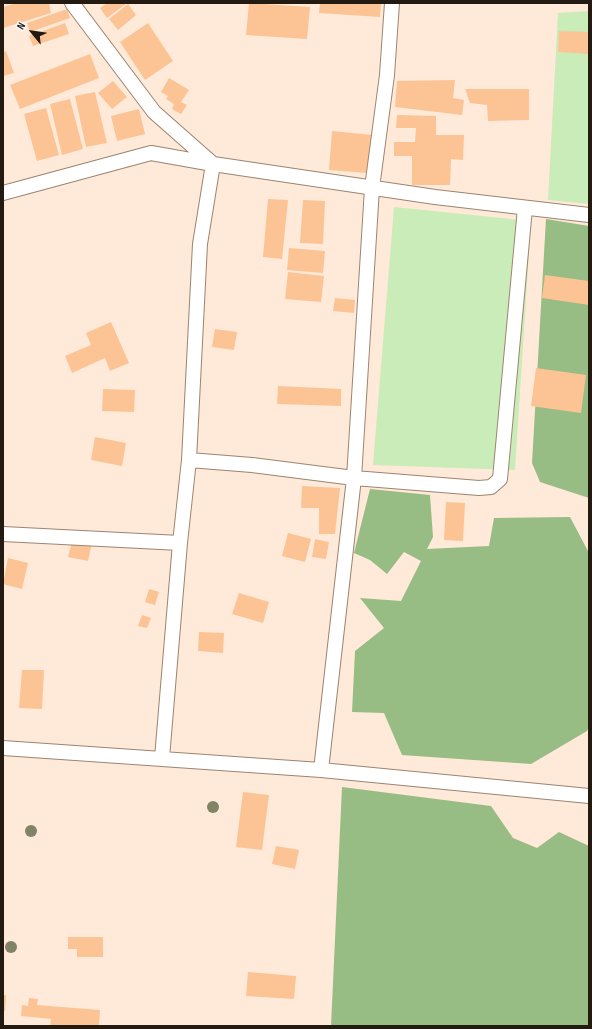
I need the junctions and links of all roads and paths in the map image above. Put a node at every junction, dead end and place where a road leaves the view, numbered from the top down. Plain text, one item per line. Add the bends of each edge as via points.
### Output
1 (72, 3) edge
2 (392, 3) edge
3 (213, 164) junction
4 (372, 188) junction
5 (3, 193) edge
6 (525, 208) junction
7 (589, 215) edge
8 (189, 460) junction
9 (354, 478) junction
10 (3, 534) edge
11 (180, 543) junction
12 (3, 748) edge
13 (162, 758) junction
14 (321, 770) junction
15 (589, 796) edge

1 - 3 street via 154,112
2 - 4 street via 387,75
3 - 4 street
3 - 5 street via 151,153
3 - 8 street via 200,244
4 - 6 street
4 - 9 street
6 - 7 street
6 - 9 street via 500,479 491,487 479,488
8 - 9 street
8 - 11 street
9 - 14 street
10 - 11 street
11 - 13 street
12 - 13 street
13 - 14 street
14 - 15 street

